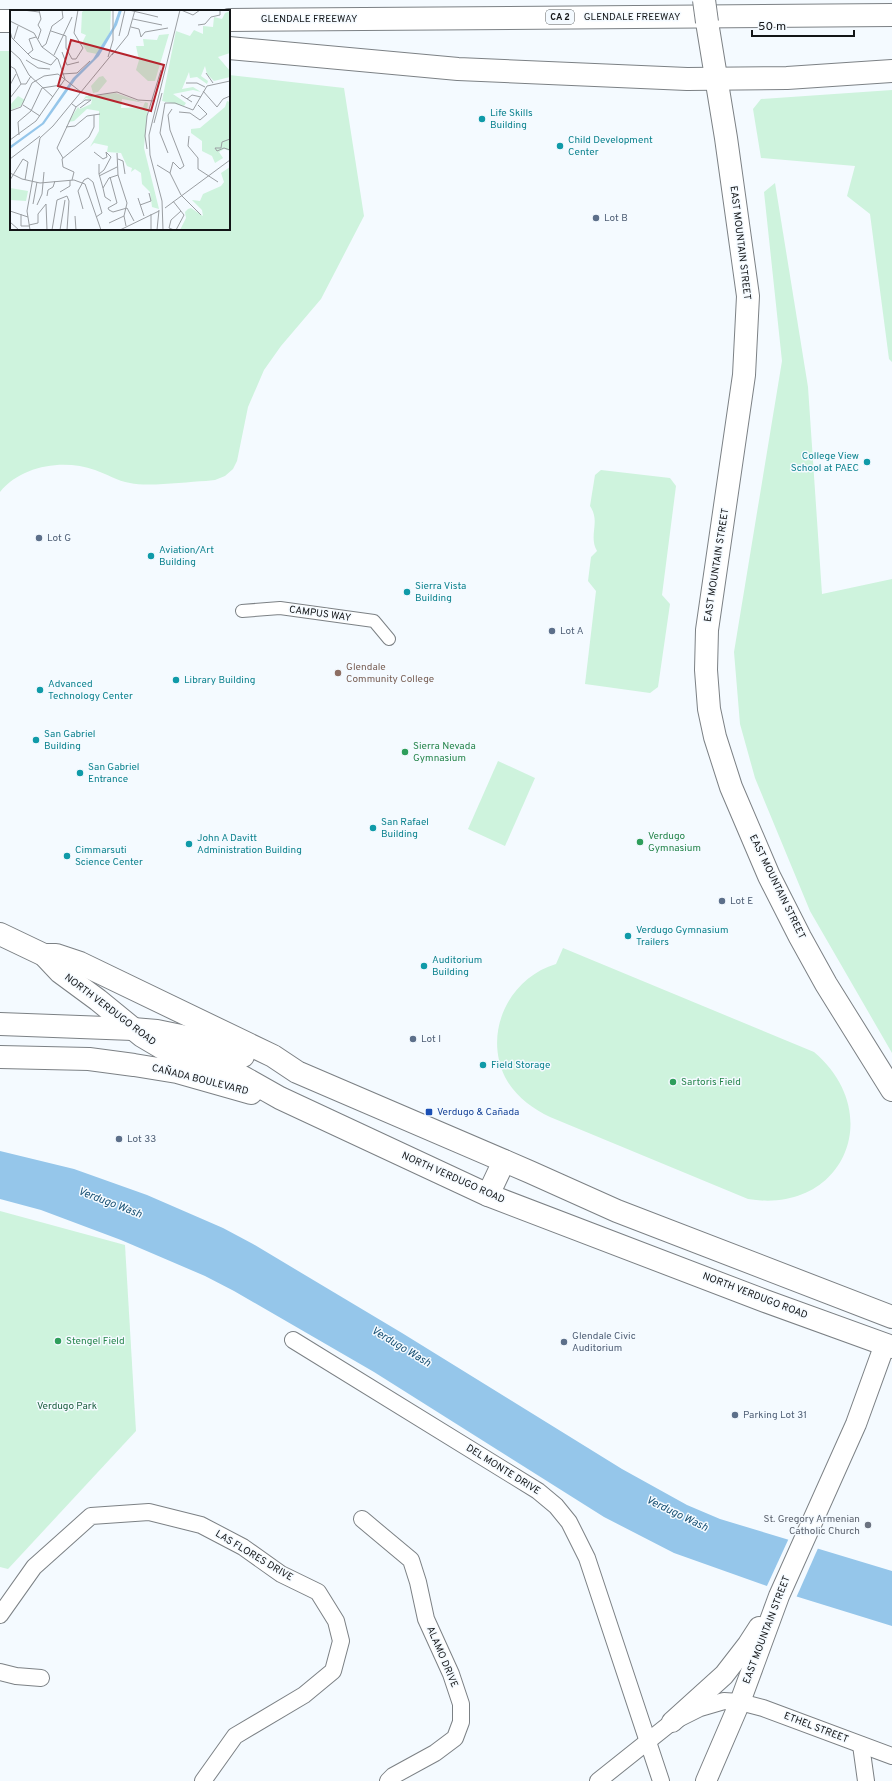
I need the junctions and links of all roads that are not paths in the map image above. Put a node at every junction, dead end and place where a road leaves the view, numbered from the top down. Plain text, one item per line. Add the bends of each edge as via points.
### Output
1 (704, 0) edge
2 (892, 15) edge
3 (230, 20) edge
4 (230, 48) edge
5 (892, 71) edge
6 (716, 79) junction
7 (242, 610) dead end
8 (390, 639) dead end
9 (0, 934) edge
10 (44, 955) junction
11 (10, 1025) edge
12 (133, 1029) junction
13 (0, 1035) edge
14 (0, 1057) edge
15 (297, 1072) junction
16 (892, 1090) edge
17 (280, 1098) junction
18 (504, 1161) junction
19 (488, 1195) junction
20 (892, 1317) edge
21 (890, 1338) edge
22 (294, 1340) dead end
23 (362, 1519) dead end
24 (779, 1596) junction
25 (0, 1615) edge
26 (0, 1672) edge
27 (41, 1678) dead end
28 (740, 1702) junction
29 (672, 1722) junction
30 (649, 1742) junction
31 (861, 1745) junction
32 (892, 1756) edge
33 (203, 1781) edge
34 (388, 1781) edge
35 (598, 1781) edge
36 (661, 1781) edge
37 (706, 1781) edge
38 (866, 1781) edge

1 - 6 main road, EAST MOUNTAIN STREET, bridge
2 - 3 main road, GLENDALE FREEWAY / CA 2
4 - 6 main road via 458,69
5 - 6 main road via 787,78
6 - 16 main road, EAST MOUNTAIN STREET via 748,296 744,375 707,630 706,670 709,709 731,787 769,876 826,984
7 - 8 street, CAMPUS WAY via 280,608 374,621
9 - 10 main road, NORTH VERDUGO ROAD
10 - 12 main road, NORTH VERDUGO ROAD via 60,972
10 - 15 main road, NORTH VERDUGO ROAD via 56,955 80,963 273,1056
11 - 12 main road
11 - 13 main road via 6,1034
12 - 15 main road via 186,1037 228,1050 273,1070
12 - 17 main road, NORTH VERDUGO ROAD via 164,1049 241,1076
14 - 17 main road, CAÑADA BOULEVARD via 89,1059 134,1064 178,1072 240,1090
15 - 18 main road, NORTH VERDUGO ROAD
17 - 19 main road, NORTH VERDUGO ROAD
18 - 19 main road
18 - 20 main road, NORTH VERDUGO ROAD via 617,1211
19 - 21 main road, NORTH VERDUGO ROAD via 765,1301
21 - 24 street, EAST MOUNTAIN STREET via 856,1424
22 - 30 street, DEL MONTE DRIVE via 538,1491 556,1506 569,1522 587,1558
23 - 34 street, ALAMO DRIVE via 411,1560 426,1618 451,1674 461,1704 461,1722 455,1738
24 - 28 street, EAST MOUNTAIN STREET
24 - 29 street via 724,1675
25 - 33 street, LAS FLORES DRIVE via 34,1567 91,1516 149,1512 201,1525 242,1547 281,1574 318,1592 336,1622 341,1641 333,1671 304,1695 235,1736
26 - 27 street
28 - 29 street, ETHEL STREET via 721,1702 700,1708
28 - 31 street, ETHEL STREET via 763,1708
28 - 37 street, EAST MOUNTAIN STREET
29 - 30 street, ETHEL STREET
30 - 35 street, ETHEL STREET
30 - 36 street, DEL MONTE DRIVE
31 - 32 street, ETHEL STREET
31 - 38 street

